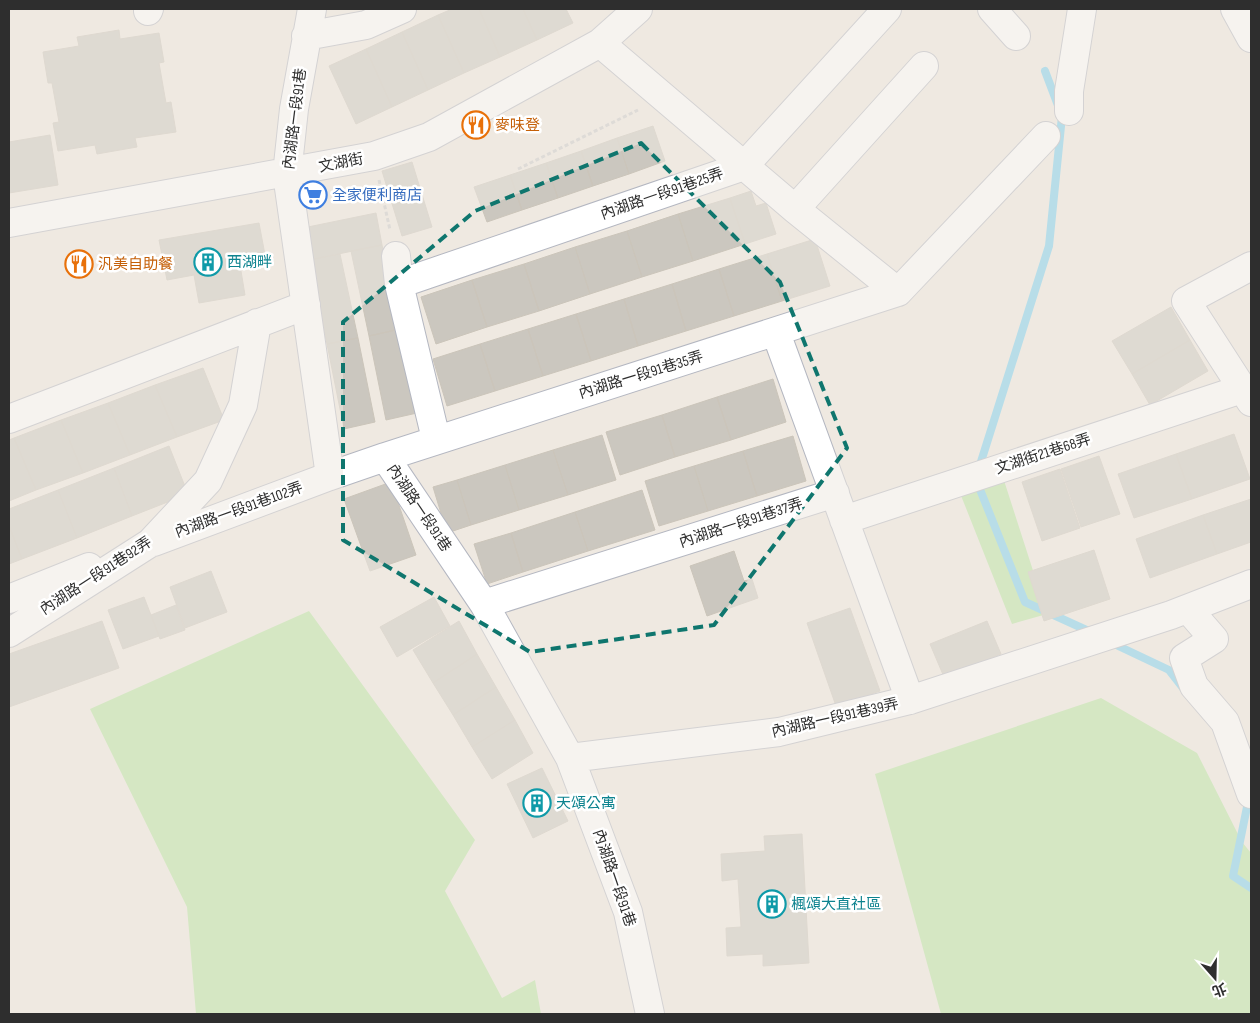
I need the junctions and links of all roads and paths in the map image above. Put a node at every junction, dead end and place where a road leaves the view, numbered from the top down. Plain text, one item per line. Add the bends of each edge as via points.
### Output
1 (312, 9) edge
2 (402, 9) edge
3 (638, 9) edge
4 (887, 9) edge
5 (992, 9) edge
6 (1082, 9) edge
7 (1234, 9) edge
8 (306, 36) junction
9 (1016, 36) dead end
10 (1251, 38) edge
11 (600, 43) junction
12 (924, 66) dead end
13 (664, 97) junction
14 (1070, 110) dead end
15 (1046, 136) dead end
16 (374, 156) junction
17 (744, 166) junction
18 (518, 169) dead end
19 (287, 174) junction
20 (795, 209) junction
21 (9, 223) edge
22 (396, 256) joint
23 (1251, 266) edge
24 (399, 284) junction
25 (898, 292) junction
26 (306, 305) junction
27 (257, 324) junction
28 (776, 333) junction
29 (1246, 395) edge
30 (9, 419) edge
31 (436, 439) junction
32 (385, 457) junction
33 (330, 476) junction
34 (835, 493) junction
35 (844, 520) junction
36 (150, 543) junction
37 (1251, 584) edge
38 (9, 599) edge
39 (484, 604) junction
40 (1188, 609) junction
41 (9, 633) edge
42 (910, 700) junction
43 (570, 758) junction
44 (1251, 794) edge
45 (650, 1014) edge

1 - 8 street, 內湖路一段91巷
2 - 8 street via 366,25
3 - 11 street, 文湖街
4 - 17 street
5 - 9 street
6 - 14 street via 1069,91
7 - 10 street
8 - 19 street, 內湖路一段91巷
11 - 13 street, 內湖路一段91巷25弄
11 - 16 street, 文湖街 via 429,137
12 - 20 street
13 - 17 street, 內湖路一段91巷25弄
13 - 18 path
15 - 25 street, 內湖路一段91巷35弄
16 - 19 street, 文湖街
16 - 22 path
17 - 20 street
17 - 24 street, 內湖路一段91巷25弄
19 - 21 street, 文湖街
19 - 26 street, 內湖路一段91巷
20 - 25 street
22 - 24 street
23 - 29 street, 文湖街21巷68弄 via 1186,301
24 - 31 street
25 - 28 street, 內湖路一段91巷35弄
26 - 27 street
26 - 33 street, 內湖路一段91巷
27 - 30 street
27 - 36 street, 內湖路一段91巷92弄 via 243,405 208,481
28 - 31 street, 內湖路一段91巷35弄
28 - 34 street
29 - 35 street, 文湖街21巷68弄
31 - 32 street, 內湖路一段91巷35弄
32 - 33 street, 內湖路一段91巷
32 - 39 street, 內湖路一段91巷
33 - 36 street, 內湖路一段91巷102弄
34 - 35 street, 內湖路一段91巷39弄
34 - 39 street, 內湖路一段91巷37弄
35 - 42 street, 內湖路一段91巷39弄
36 - 38 street, 內湖路一段91巷102弄
36 - 41 street, 內湖路一段91巷92弄
37 - 40 street
39 - 43 street, 內湖路一段91巷
40 - 42 street
40 - 44 street via 1214,639 1184,658 1194,686 1225,722
42 - 43 street, 內湖路一段91巷39弄 via 779,732
43 - 45 street, 內湖路一段91巷 via 628,912

